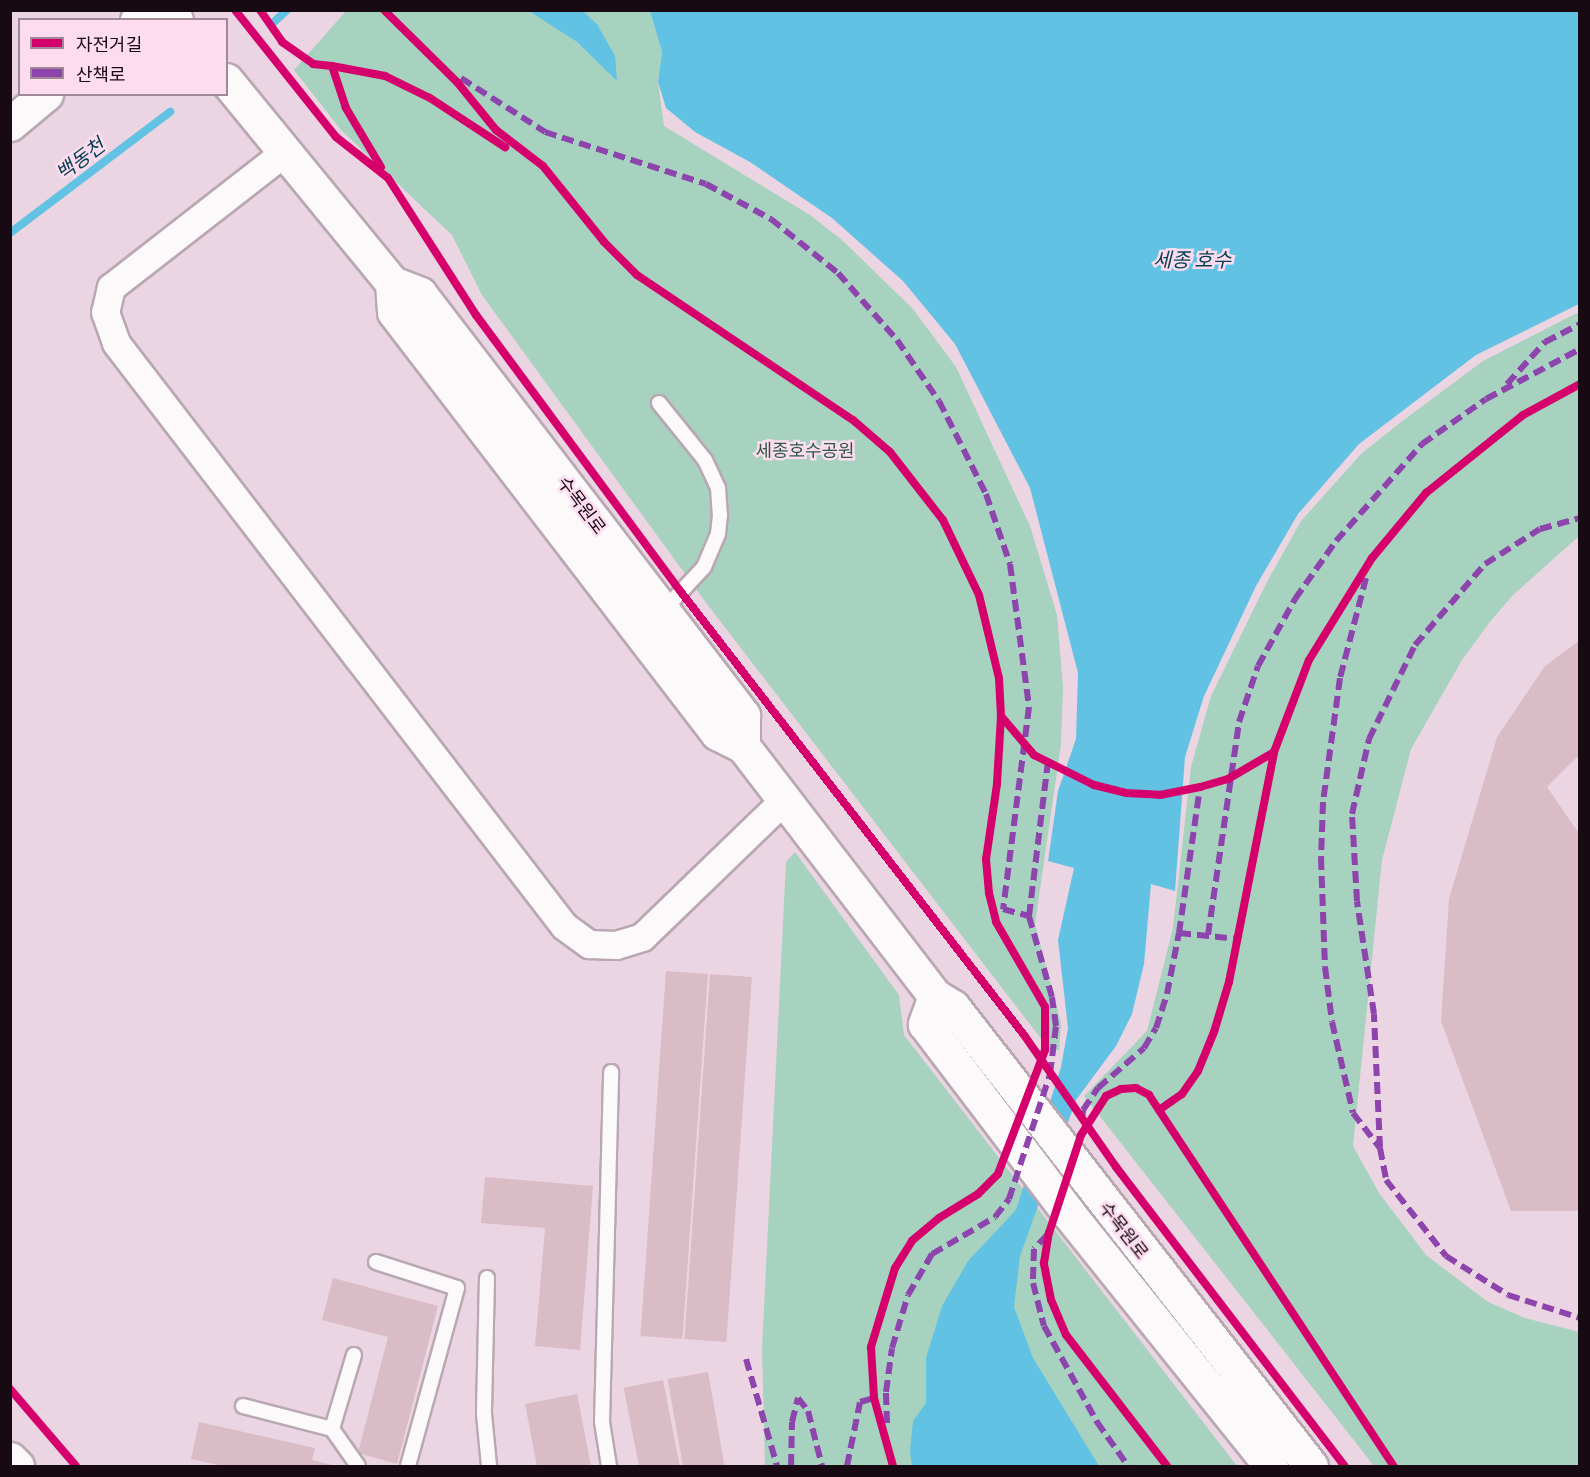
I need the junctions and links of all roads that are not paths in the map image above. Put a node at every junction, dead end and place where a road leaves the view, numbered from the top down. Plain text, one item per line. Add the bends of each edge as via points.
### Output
1 (228, 82) edge
2 (44, 96) edge
3 (10, 124) edge
4 (286, 151) junction
5 (392, 283) junction
6 (659, 404) dead end
7 (663, 611) junction
8 (743, 746) junction
9 (785, 799) junction
10 (935, 996) junction
11 (611, 1072) dead end
12 (376, 1262) dead end
13 (487, 1278) dead end
14 (354, 1355) dead end
15 (243, 1406) dead end
16 (332, 1429) junction
17 (10, 1459) edge
18 (17, 1467) edge
19 (358, 1467) edge
20 (408, 1467) edge
21 (489, 1467) edge
22 (609, 1467) edge
23 (1271, 1467) edge
24 (1311, 1467) edge

1 - 4 street, 수목원로
2 - 3 street
4 - 5 street, 수목원로
4 - 9 street via 111,287 105,312 116,343 564,926 589,944 616,945 642,937
5 - 7 street, 수목원로 via 420,294
5 - 8 street, 수목원로 via 394,312 717,733
6 - 7 lane via 705,460 718,488 720,515 718,534 704,567
7 - 8 street, 수목원로 via 743,715
8 - 9 street, 수목원로
9 - 10 street, 수목원로
10 - 23 street, 수목원로 via 925,1024 1069,1214
10 - 24 street, 수목원로 via 953,1007
11 - 22 lane via 602,1422
12 - 20 lane via 457,1288
13 - 21 lane via 484,1414
14 - 16 lane
15 - 16 lane
16 - 19 lane
17 - 18 street

